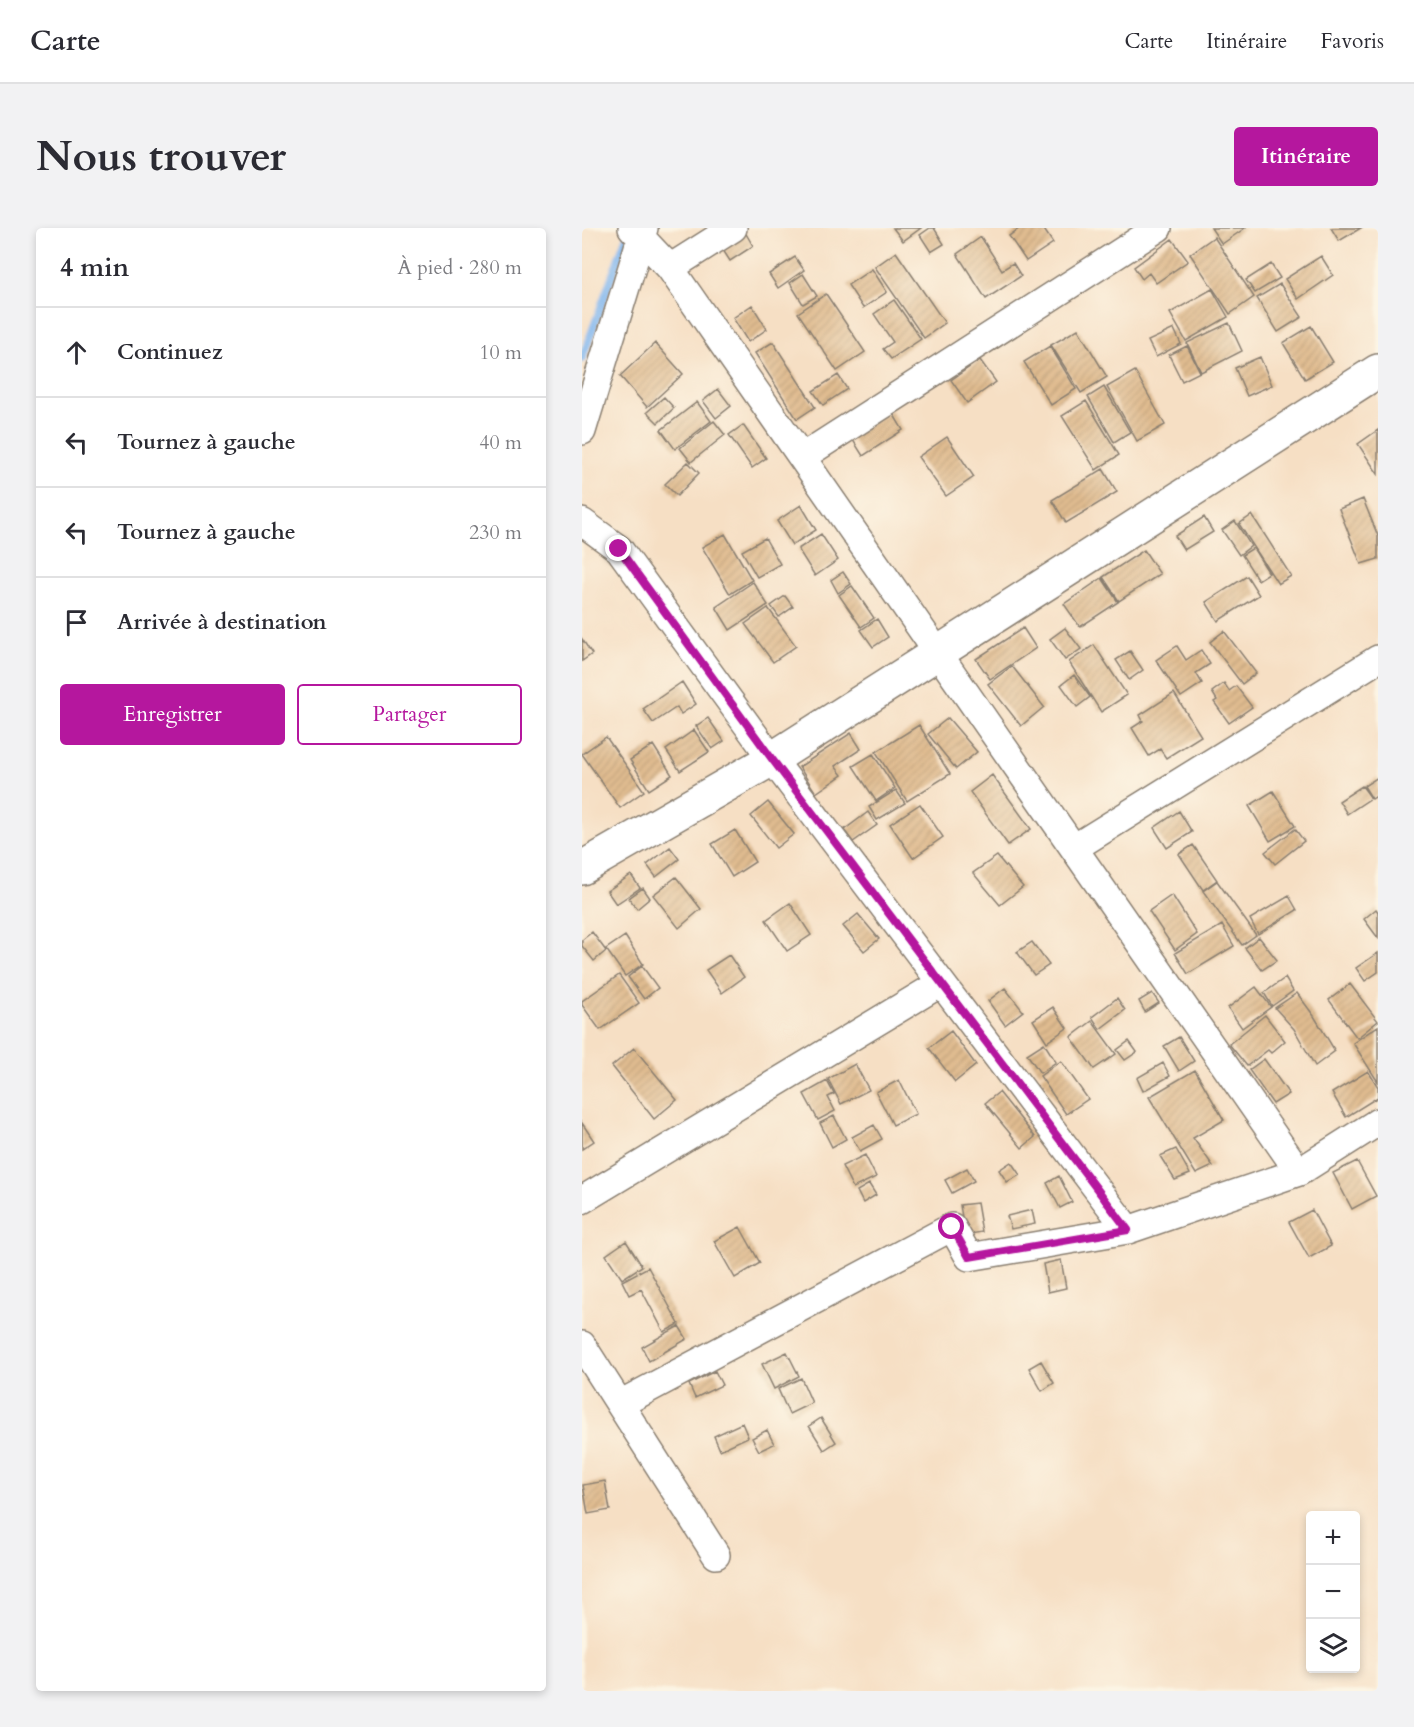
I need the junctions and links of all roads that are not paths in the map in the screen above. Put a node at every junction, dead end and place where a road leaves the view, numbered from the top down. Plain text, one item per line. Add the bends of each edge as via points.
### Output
1 (733, 228) edge
2 (1158, 228) edge
3 (639, 231) edge
4 (670, 268) junction
5 (1378, 371) edge
6 (582, 431) edge
7 (802, 457) junction
8 (582, 522) edge
9 (938, 653) junction
10 (1378, 658) edge
11 (772, 759) junction
12 (1074, 848) junction
13 (582, 867) edge
14 (941, 983) junction
15 (1378, 1122) edge
16 (1299, 1172) junction
17 (582, 1200) edge
18 (1128, 1230) junction
19 (582, 1345) edge
20 (620, 1404) junction
21 (716, 1555) dead end

1 - 4 street
2 - 7 street
3 - 4 street
3 - 6 street
4 - 7 street
5 - 9 street
7 - 9 street
8 - 11 street via 619,549
9 - 11 street
9 - 12 street
10 - 12 street
11 - 13 street
11 - 14 street
12 - 16 street
14 - 17 street
14 - 18 street
15 - 16 street
16 - 18 street
18 - 20 street via 969,1257 952,1227
19 - 20 street
20 - 21 street

